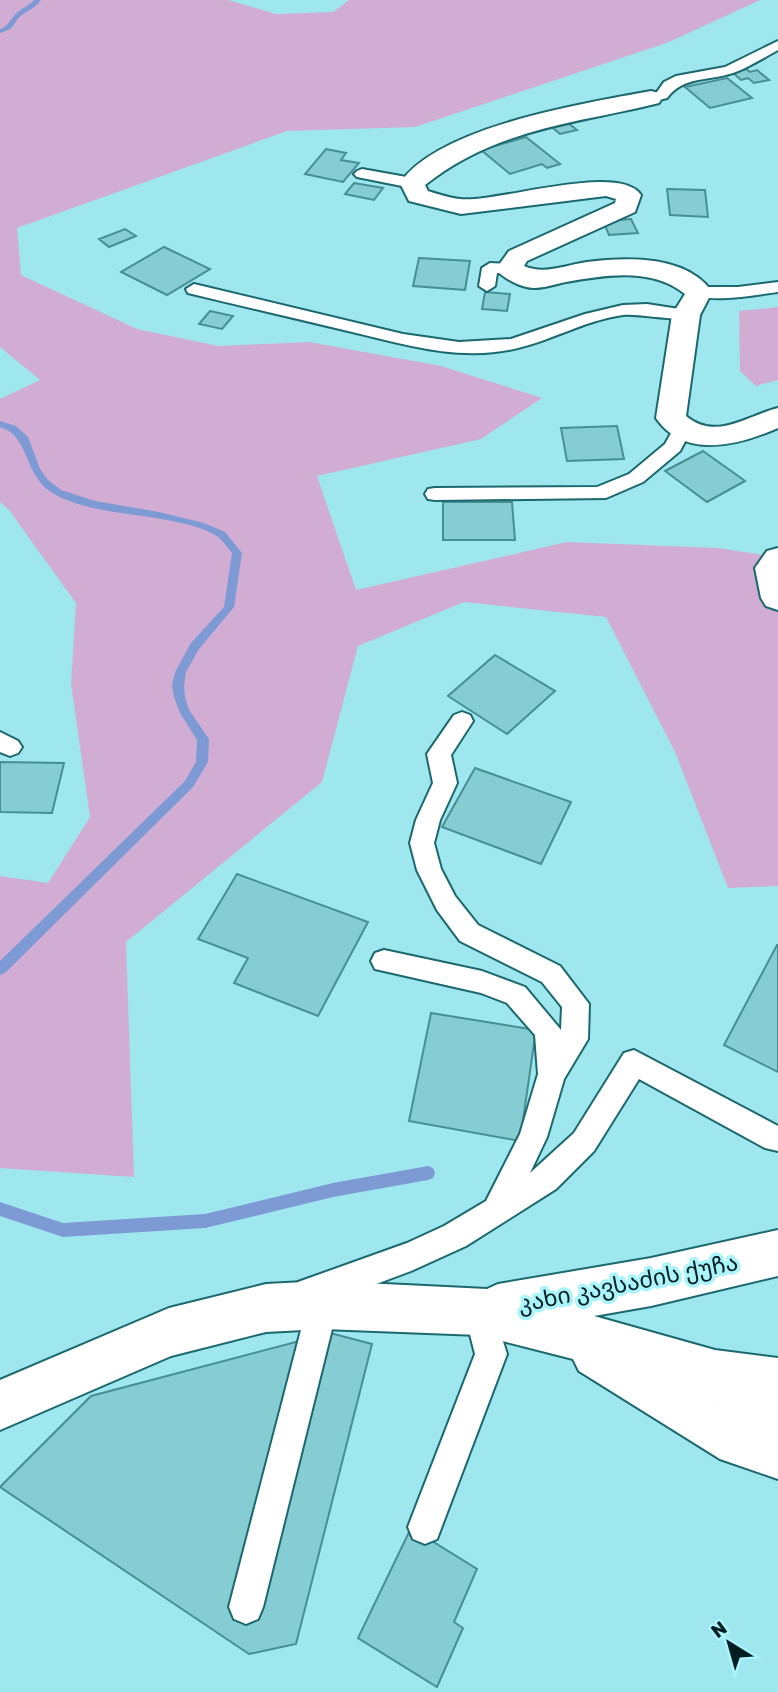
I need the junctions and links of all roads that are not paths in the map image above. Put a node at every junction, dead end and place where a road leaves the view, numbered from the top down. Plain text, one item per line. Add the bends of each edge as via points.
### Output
1 (778, 45) edge
2 (651, 98) joint
3 (362, 174) dead end
4 (412, 184) junction
5 (509, 269) junction
6 (487, 285) dead end
7 (778, 287) edge
8 (194, 289) dead end
9 (699, 292) junction
10 (686, 315) junction
11 (778, 416) edge
12 (682, 430) junction
13 (435, 494) dead end
14 (778, 559) edge
15 (778, 598) edge
16 (462, 721) dead end
17 (384, 961) dead end
18 (552, 1074) junction
19 (775, 1139) dead end
20 (496, 1211) junction
21 (778, 1253) edge
22 (323, 1305) junction
23 (266, 1308) junction
24 (479, 1311) junction
25 (552, 1328) junction
26 (715, 1375) junction
27 (778, 1383) edge
28 (0, 1405) edge
29 (778, 1417) edge
30 (778, 1452) edge
31 (425, 1527) dead end
32 (246, 1607) dead end

1 - 2 lane via 729,69 681,79
2 - 4 street via 541,120 491,137 434,163
3 - 4 lane
4 - 5 street via 418,196 461,207 608,188 629,195 626,207 517,256
5 - 6 lane via 490,268
5 - 9 street via 533,280 639,267 679,276
7 - 9 lane
8 - 10 lane via 394,337 453,345 495,347 624,310
9 - 10 street
10 - 12 street via 671,418
11 - 12 street via 740,434 697,437
12 - 13 lane via 673,447 636,478 599,492
14 - 15 street via 771,568
16 - 18 lane via 439,754 445,783 422,843 429,870 446,903 469,933 551,974 576,1004 574,1038
17 - 18 lane via 482,982 516,995 548,1031
18 - 20 lane via 533,1137
19 - 20 lane via 634,1062 584,1142 546,1179
20 - 23 lane via 411,1256
21 - 24 street, კახი კავსაძის ქუჩა via 651,1282
22 - 23 street, კახი კავსაძის ქუჩა
22 - 24 street, კახი კავსაძის ქუჩა
22 - 32 lane
23 - 28 street, კახი კავსაძის ქუჩა via 169,1332
24 - 25 street, კახი კავსაძის ქუჩა
24 - 31 lane via 491,1354
25 - 26 street, კახი კავსაძის ქუჩა
25 - 30 street, კახი კავსაძის ქუჩა via 737,1441
26 - 27 street, კახი კავსაძის ქუჩა
26 - 29 lane via 755,1409

